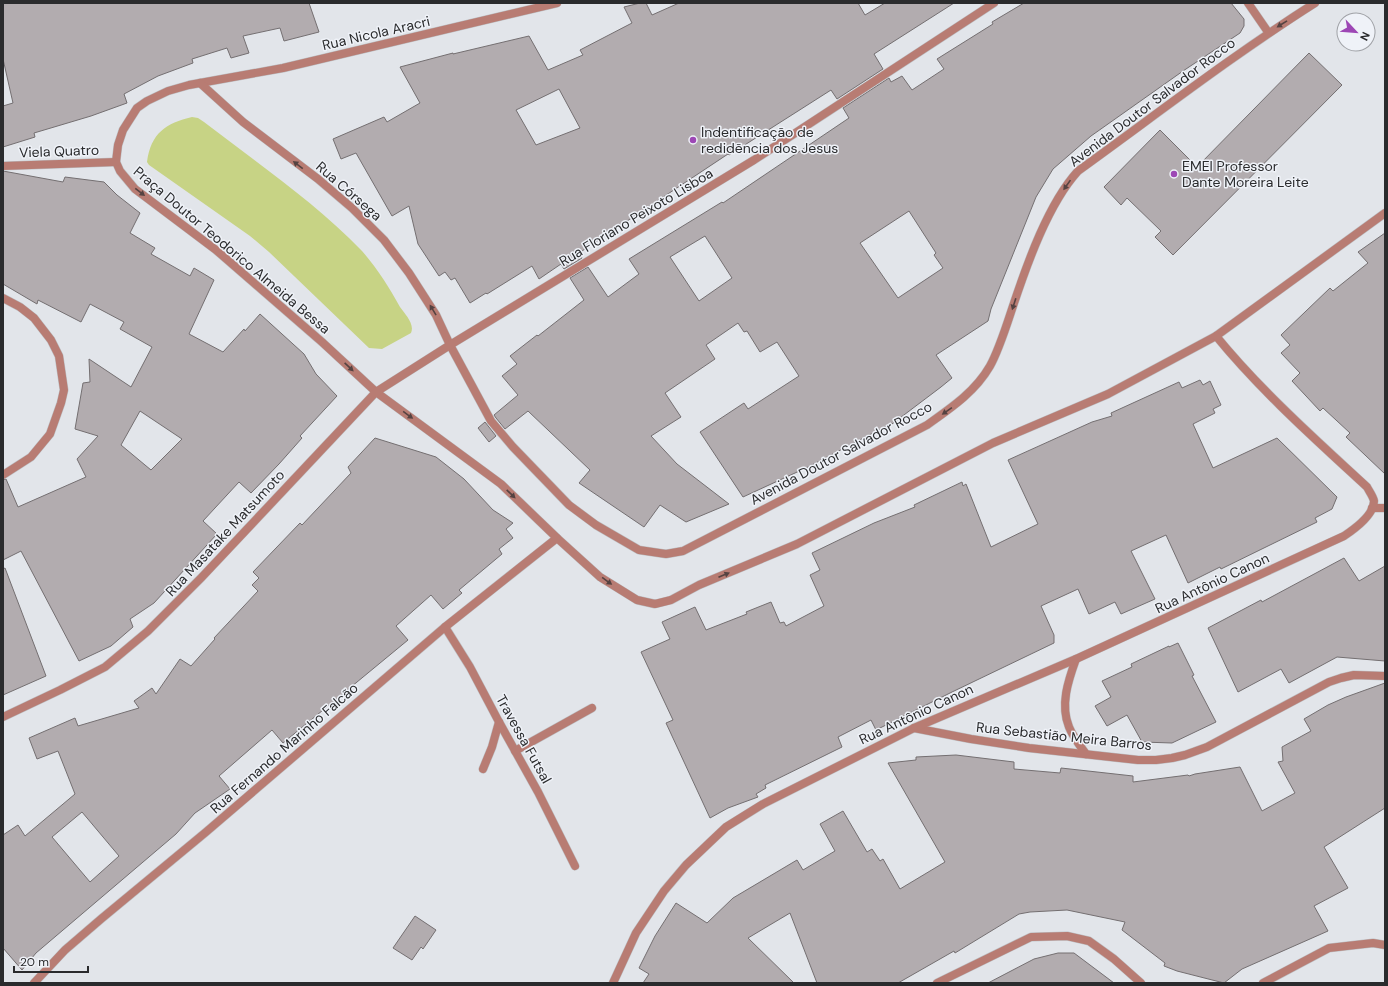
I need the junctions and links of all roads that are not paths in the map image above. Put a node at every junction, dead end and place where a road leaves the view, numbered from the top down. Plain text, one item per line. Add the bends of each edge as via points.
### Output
1 (557, 3) edge
2 (994, 3) edge
3 (1248, 3) edge
4 (1315, 3) edge
5 (1268, 32) junction
6 (200, 84) junction
7 (116, 162) junction
8 (3, 166) edge
9 (1385, 213) edge
10 (3, 298) edge
11 (1216, 336) junction
12 (450, 345) junction
13 (376, 392) junction
14 (3, 475) edge
15 (1372, 508) junction
16 (1385, 508) edge
17 (557, 538) junction
18 (445, 627) junction
19 (1076, 659) junction
20 (1385, 676) edge
21 (592, 708) dead end
22 (3, 717) edge
23 (499, 722) junction
24 (914, 728) junction
25 (515, 750) junction
26 (1086, 754) junction
27 (483, 769) dead end
28 (574, 866) dead end
29 (1385, 945) edge
30 (34, 983) edge
31 (613, 983) edge
32 (937, 983) edge
33 (1141, 983) edge
34 (1263, 983) edge

1 - 6 street, Rua Nicola Aracri via 291,66
2 - 12 street, Rua Floriano Peixoto Lisboa via 754,160
3 - 5 street
4 -> 5 street, Avenida Doutor Salvador Rocco
5 -> 12 street, Avenida Doutor Salvador Rocco via 1078,171 1067,184 1046,222 990,365 974,388 955,405 927,425 683,551 666,554 639,550 596,525 569,505 491,421
6 - 7 street, Praça Doutor Teodorico Almeida Bessa via 168,91 137,108 123,130
12 -> 6 street, Rua Córsega via 432,309 384,240 352,208
7 - 8 street, Viela Quatro
7 -> 13 street, Praça Doutor Teodorico Almeida Bessa via 135,189 222,255
9 - 11 street
10 - 14 street via 34,318 51,340 59,356 64,390 50,434 31,457
11 - 15 street via 1271,396 1367,487 1374,501
17 -> 11 street via 600,577 637,600 655,604 671,600 797,544 993,443 1108,394
12 - 13 street, Rua Masatake Matsumoto
13 -> 17 street via 501,484
13 - 22 street, Rua Masatake Matsumoto via 148,631 105,667
15 - 16 street
15 - 19 street, Rua Antônio Canon via 1360,524 1344,536
17 - 18 street, Rua Fernando Marinho Falcão
18 - 23 street, Travessa Futsal
18 - 30 street, Rua Fernando Marinho Falcão via 65,950
19 - 24 street, Rua Antônio Canon
19 - 26 street via 1065,695 1066,715 1069,727
20 - 26 street, Rua Sebastião Meira Barros via 1354,675 1329,682 1227,738 1185,755 1150,760
21 - 25 street
23 - 25 street, Travessa Futsal
23 - 27 street
24 - 26 street, Rua Sebastião Meira Barros via 1029,748
24 - 31 street, Rua Antônio Canon via 763,804 726,827 664,891 636,933
25 - 28 street, Travessa Futsal
29 - 34 street via 1373,943 1329,948
32 - 33 street via 1031,937 1067,936 1089,941

